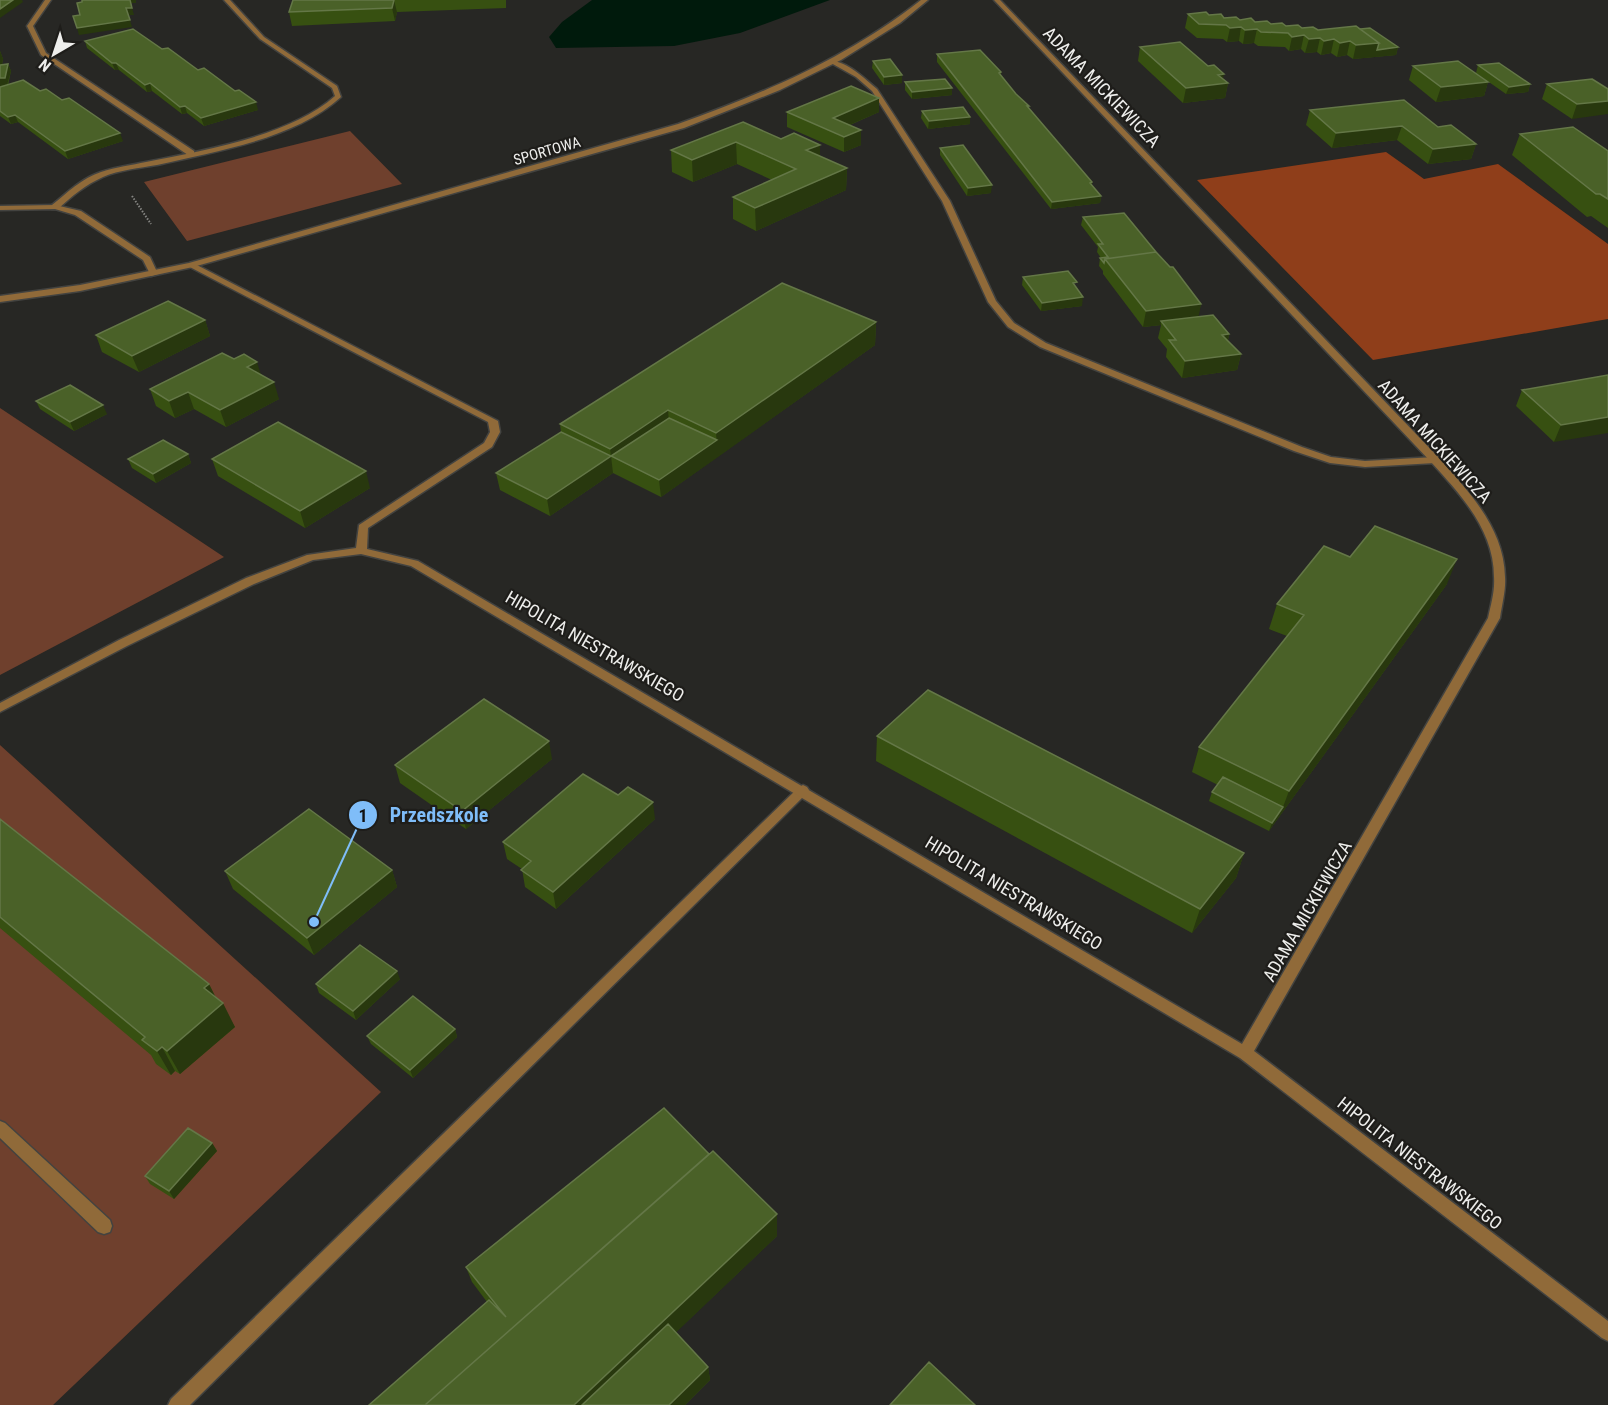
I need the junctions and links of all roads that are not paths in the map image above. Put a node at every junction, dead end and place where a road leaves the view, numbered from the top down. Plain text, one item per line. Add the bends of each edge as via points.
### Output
1 (48, 0) edge
2 (227, 0) edge
3 (925, 0) edge
4 (997, 0) edge
5 (833, 62) junction
6 (191, 153) junction
7 (55, 207) junction
8 (0, 208) edge
9 (190, 265) junction
10 (154, 274) junction
11 (0, 299) edge
12 (1435, 460) junction
13 (361, 551) junction
14 (0, 708) edge
15 (803, 790) junction
16 (1245, 1053) junction
17 (0, 1128) edge
18 (104, 1226) dead end
19 (1608, 1332) edge
20 (177, 1405) edge

1 - 6 street via 30,26 42,54
2 - 6 street via 262,38 325,79 339,96 333,104 297,123
3 - 5 street, SPORTOWA via 898,23
4 - 12 street, ADAMA MICKIEWICZA
5 - 9 street, SPORTOWA via 781,88 681,126
5 - 12 street via 875,90 946,201 992,302 1011,325 1043,345 1330,460 1365,464
6 - 7 street via 103,174 81,185
7 - 8 street
7 - 10 street via 100,225 147,259
9 - 10 street, SPORTOWA
9 - 13 street via 494,421 495,432 488,445 363,526
10 - 11 street, SPORTOWA
12 - 16 street, ADAMA MICKIEWICZA via 1474,503 1492,538 1500,575 1494,618
13 - 14 street, HIPOLITA NIESTRAWSKIEGO via 311,557 250,581
13 - 15 street, HIPOLITA NIESTRAWSKIEGO via 414,563
15 - 16 street, HIPOLITA NIESTRAWSKIEGO
15 - 20 street
16 - 19 street, HIPOLITA NIESTRAWSKIEGO
17 - 18 street

